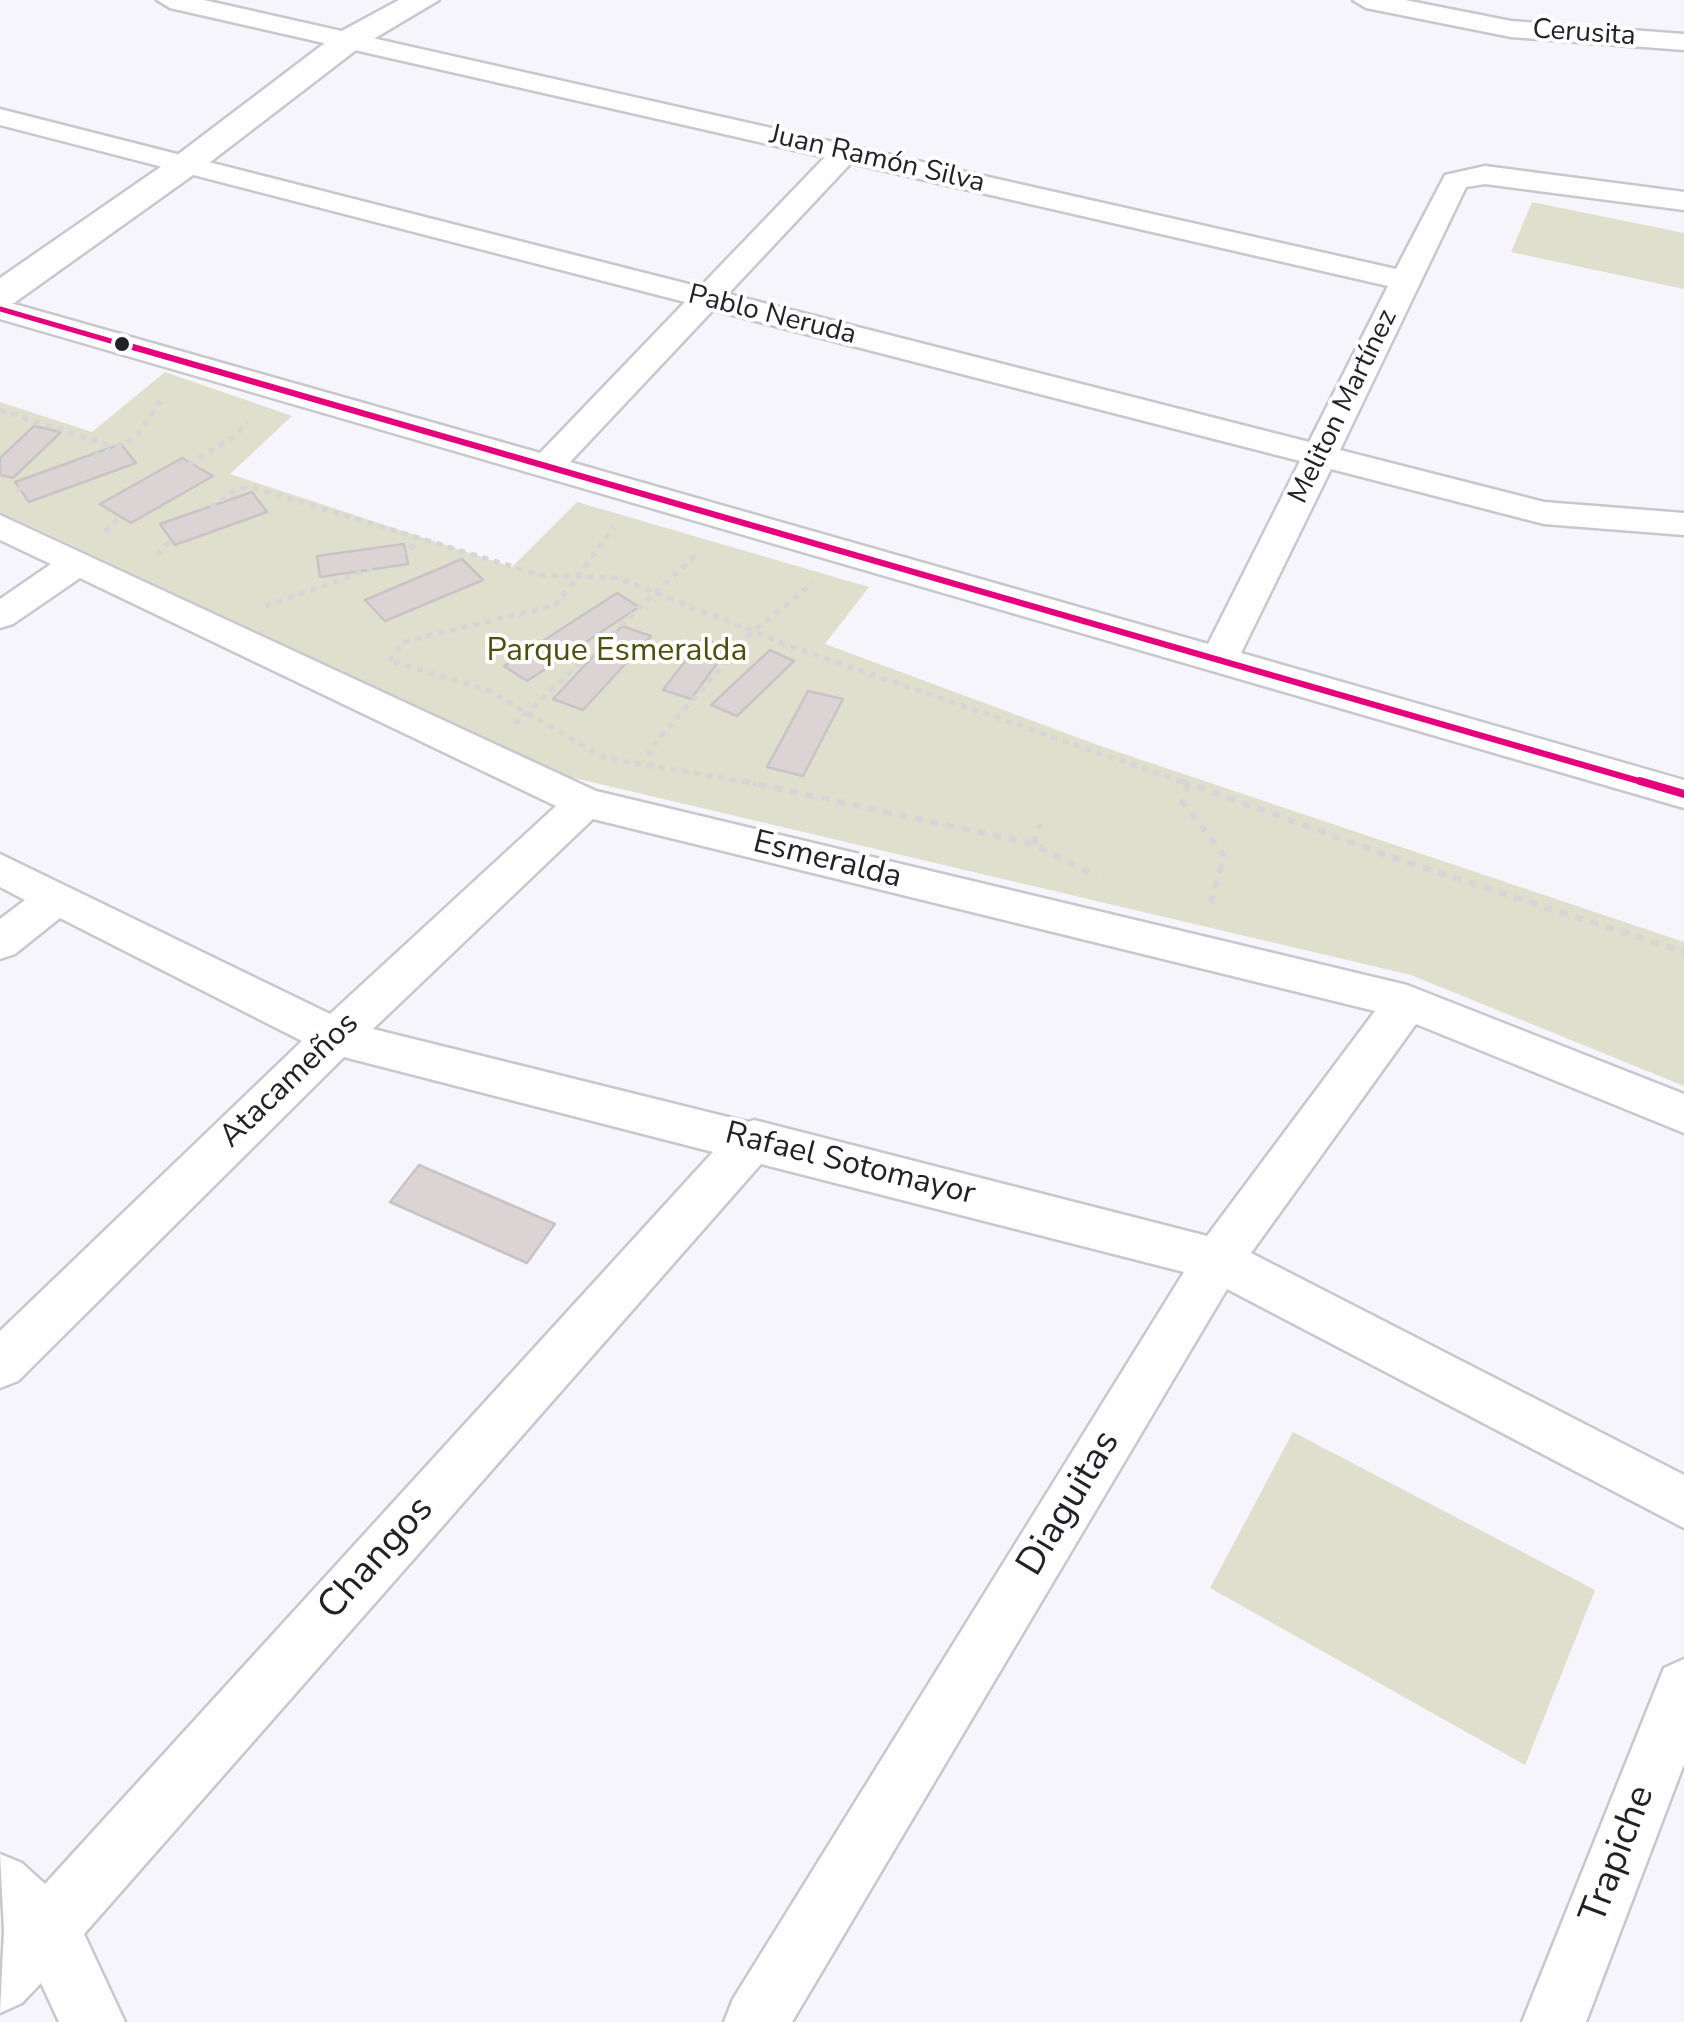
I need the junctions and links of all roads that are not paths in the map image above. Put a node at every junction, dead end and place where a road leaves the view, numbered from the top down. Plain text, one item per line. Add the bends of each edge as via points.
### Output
1 (423, 0) edge
2 (1366, 0) edge
3 (1508, 0) edge
4 (182, 1) edge
5 (1528, 30) junction
6 (349, 40) junction
7 (1684, 42) edge
8 (0, 116) edge
9 (844, 153) junction
10 (184, 166) junction
11 (1684, 201) edge
12 (1406, 280) junction
13 (0, 295) edge
14 (706, 299) junction
15 (0, 309) edge
16 (1320, 456) junction
17 (548, 466) junction
18 (8, 508) edge
19 (1544, 512) junction
20 (1684, 524) edge
21 (90, 543) junction
22 (1684, 550) edge
23 (0, 616) edge
24 (1219, 660) junction
25 (1684, 794) edge
26 (586, 802) junction
27 (0, 869) edge
28 (56, 898) junction
29 (0, 943) edge
30 (1407, 1002) junction
31 (336, 1036) junction
32 (1684, 1114) edge
33 (754, 1139) junction
34 (1218, 1260) junction
35 (0, 1365) edge
36 (1684, 1503) edge
37 (1684, 1688) edge
38 (0, 1885) edge
39 (46, 1926) junction
40 (0, 1980) edge
41 (93, 2022) edge
42 (756, 2022) edge
43 (1554, 2022) edge

1 - 6 street
2 - 5 street, Cerusita
3 - 5 street
4 - 6 street, Juan Ramón Silva
5 - 7 street, Cerusita
6 - 9 street, Juan Ramón Silva
6 - 10 street
8 - 10 street, Pablo Neruda
9 - 12 street, Juan Ramón Silva
9 - 14 street
10 - 13 street
10 - 14 street, Pablo Neruda
11 - 12 street, Meliton Martínez via 1486,175 1455,181
12 - 16 street, Meliton Martínez
14 - 16 street, Pablo Neruda
14 - 17 street
15 - 17 street
16 - 19 street, Pablo Neruda
16 - 24 street, Meliton Martínez
17 - 24 street
18 - 21 street, Esmeralda
19 - 20 street, Pablo Neruda
19 - 22 street, Pablo Neruda
21 - 23 street
21 - 26 street, Esmeralda
24 - 25 street
26 - 30 street, Esmeralda
26 - 31 street, Atacameños
27 - 28 street, Rafael Sotomayor
28 - 29 street
28 - 31 street, Rafael Sotomayor
30 - 32 street, Esmeralda
30 - 34 street, Diaguitas
31 - 33 street, Rafael Sotomayor
31 - 35 street, Atacameños
33 - 34 street, Rafael Sotomayor
33 - 39 street, Changos
34 - 36 street, Rafael Sotomayor
34 - 42 street, Diaguitas
37 - 43 street, Trapiche
38 - 39 street
39 - 40 street, Changos
39 - 41 street

